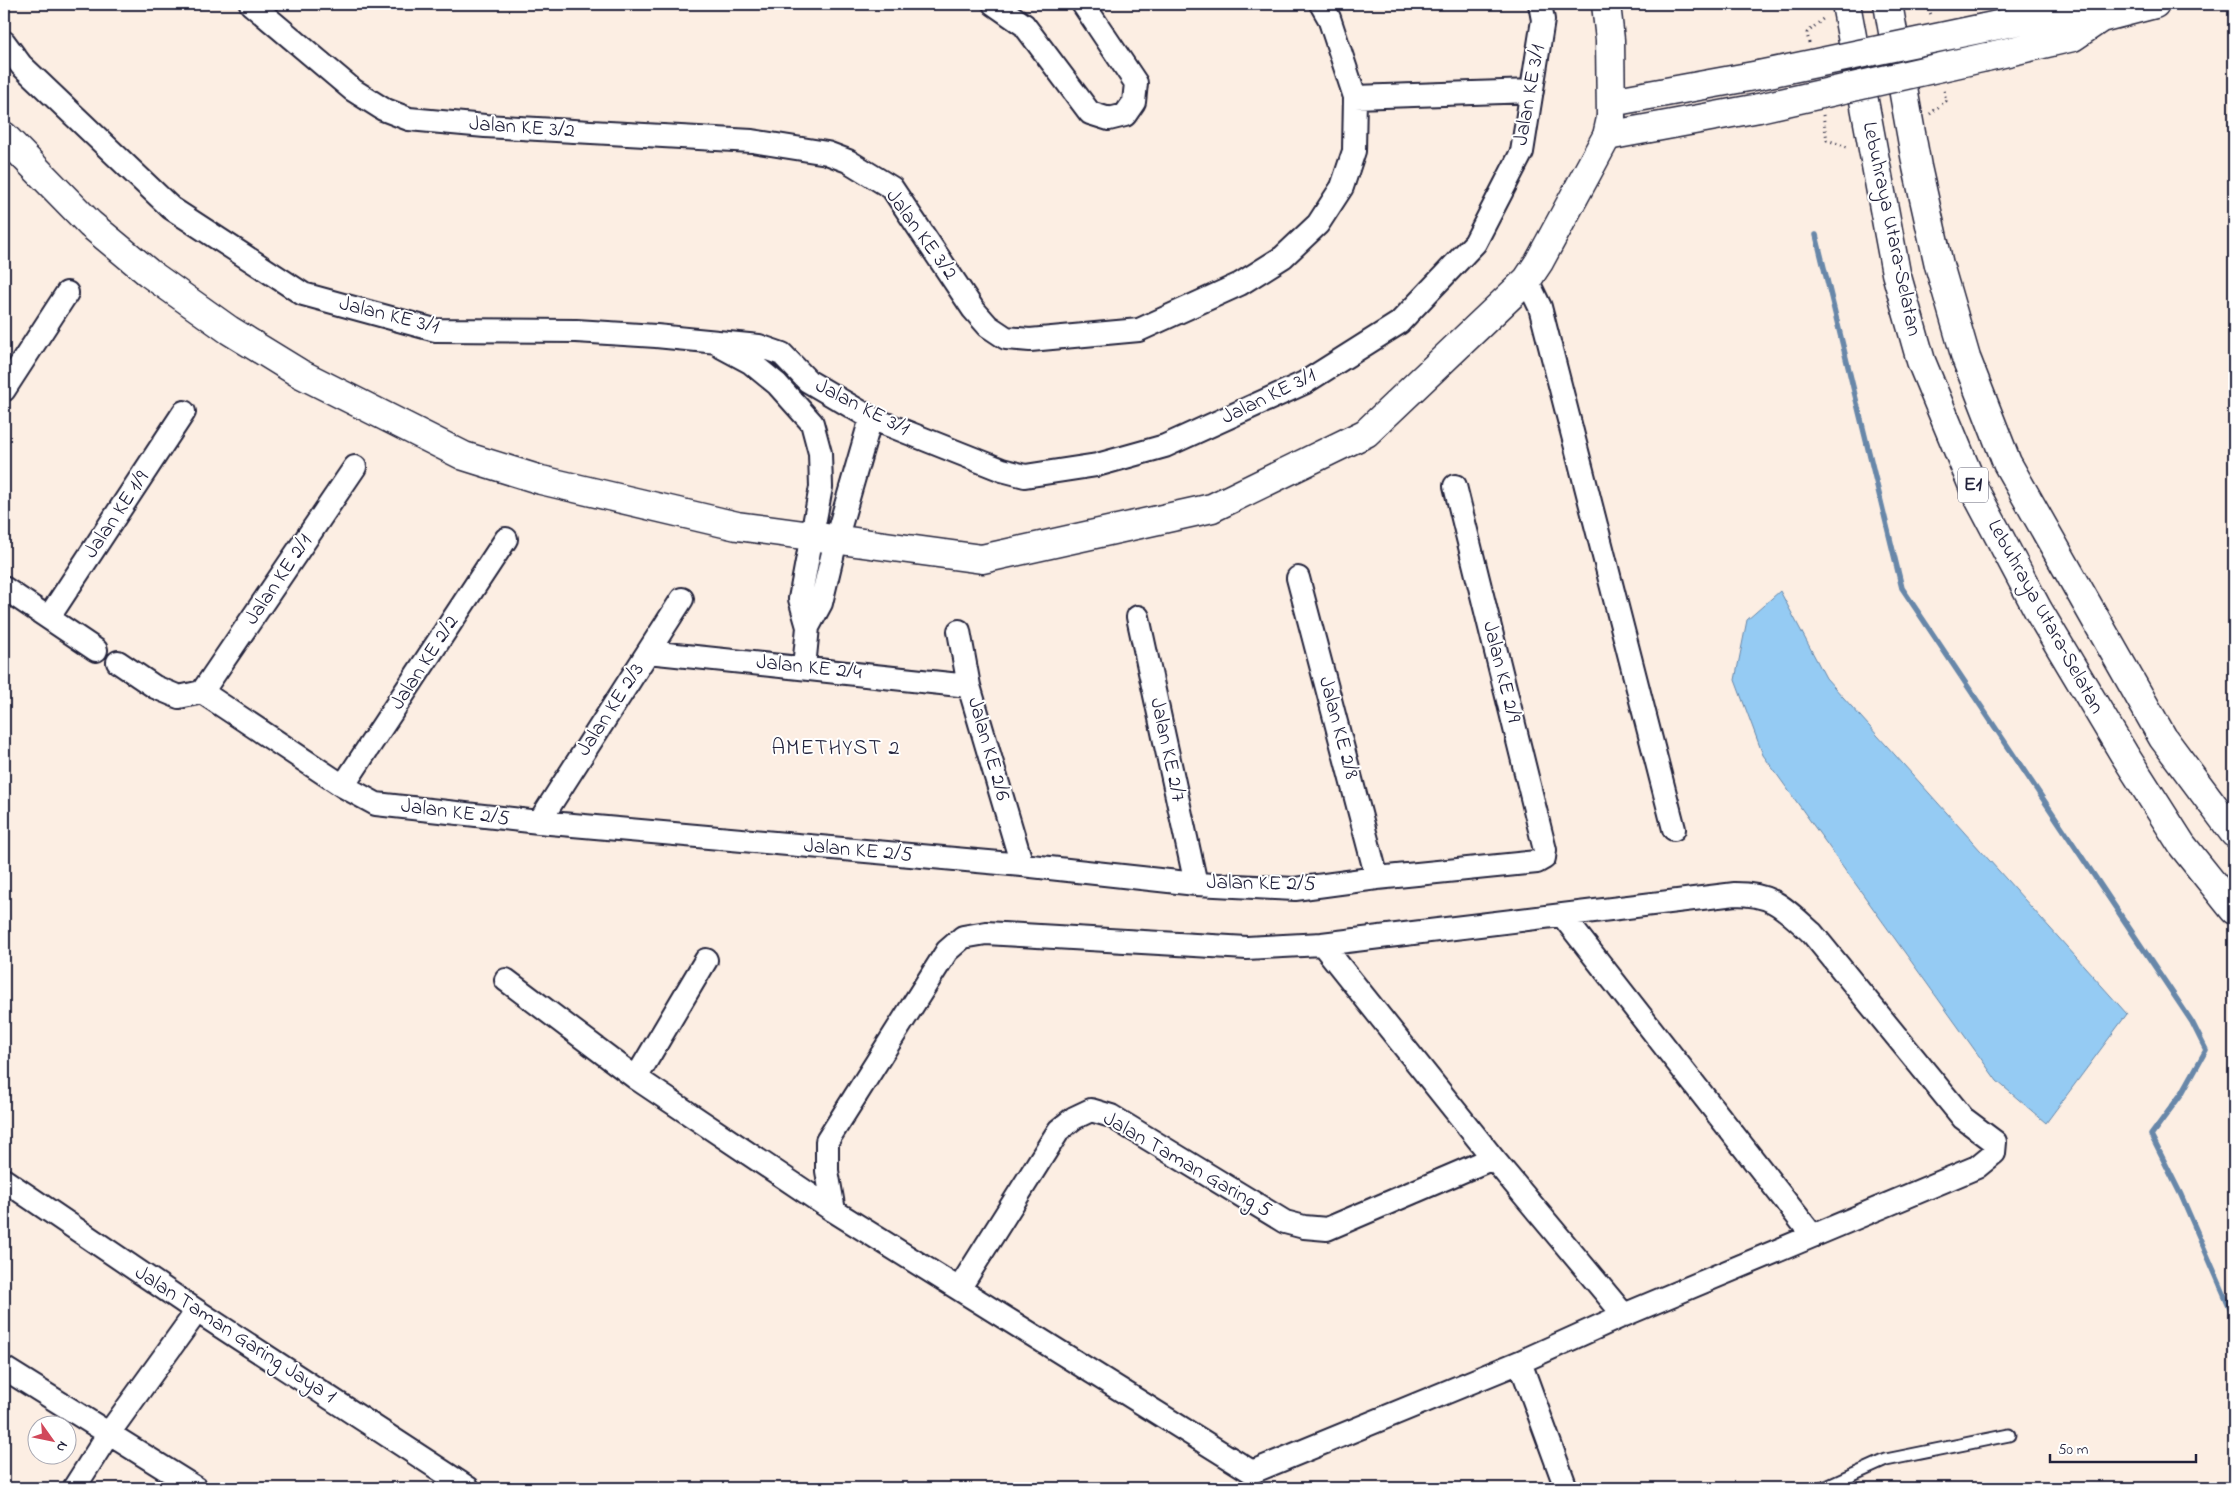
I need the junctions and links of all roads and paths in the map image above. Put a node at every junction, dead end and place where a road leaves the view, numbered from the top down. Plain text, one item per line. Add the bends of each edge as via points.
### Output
1 (252, 4) edge
2 (994, 4) edge
3 (1083, 4) edge
4 (1321, 4) edge
5 (1540, 4) edge
6 (1606, 4) edge
7 (1846, 4) edge
8 (1888, 4) edge
9 (2155, 4) edge
10 (2100, 11) edge
11 (4, 42) edge
12 (1532, 91) junction
13 (1354, 97) junction
14 (1610, 119) junction
15 (4, 136) edge
16 (1527, 280) junction
17 (67, 293) dead end
18 (712, 342) junction
19 (4, 390) edge
20 (184, 412) dead end
21 (871, 418) junction
22 (355, 467) dead end
23 (1455, 486) dead end
24 (823, 538) junction
25 (506, 539) dead end
26 (1298, 578) dead end
27 (4, 588) edge
28 (682, 599) dead end
29 (1138, 617) dead end
30 (49, 618) junction
31 (958, 631) dead end
32 (96, 650) dead end
33 (648, 652) junction
34 (118, 662) dead end
35 (804, 668) junction
36 (969, 686) junction
37 (202, 692) junction
38 (343, 786) junction
39 (539, 822) junction
40 (1674, 829) dead end
41 (2234, 833) edge
42 (1544, 858) joint
43 (1022, 865) junction
44 (1377, 878) junction
45 (1196, 884) junction
46 (2234, 910) edge
47 (1562, 915) junction
48 (1322, 944) junction
49 (706, 960) dead end
50 (506, 980) dead end
51 (636, 1078) junction
52 (1493, 1158) junction
53 (4, 1180) edge
54 (834, 1211) junction
55 (1812, 1236) junction
56 (959, 1289) junction
57 (197, 1311) junction
58 (1624, 1315) junction
59 (1520, 1362) junction
60 (4, 1368) edge
61 (109, 1434) junction
62 (2009, 1435) dead end
63 (456, 1485) edge
64 (74, 1488) edge
65 (196, 1488) edge
66 (1566, 1488) edge
67 (1824, 1488) edge

1 - 13 street, Jalan KE 3/2 via 353,90 383,109 409,119 752,141 827,153 848,161 892,188 973,309 988,326 1006,338 1030,340 1139,330 1240,284 1283,257 1318,224 1342,186 1354,151
2 - 3 street via 1024,25 1090,113 1109,119 1125,115 1134,102 1136,83
4 - 13 street, Jalan KE 3/2 via 1329,18
5 - 12 street, Jalan KE 3/1 via 1543,20
6 - 14 main road via 1610,40
7 - 46 main road, Lebuhraya Utara–Selatan / E1 via 1896,273 1921,361 1975,491 2038,610 2124,754 2182,845
8 - 41 main road, Lebuhraya Utara–Selatan / E1 via 1938,265 1966,358 2007,463 2163,738
9 - 10 main road
10 - 14 main road, bridge via 2069,10 1759,75
10 - 14 main road, bridge via 2073,37 1759,108
11 - 18 street, Jalan KE 3/1 via 21,65 171,208 303,294 435,330 576,331
12 - 13 street
12 - 21 street, Jalan KE 3/1 via 1522,152 1475,243 1399,323 1304,383 1165,446 1097,465 1025,476
14 - 16 main road
15 - 24 main road via 90,224 148,272 229,330 299,373 464,456 542,480 737,526
16 - 24 main road via 1366,433 1212,508 982,559
16 - 40 street via 1540,307
17 - 19 street
18 - 21 street, Jalan KE 3/1 via 758,346 782,354 808,381
18 - 24 street via 764,373 812,423 820,453
20 - 30 street, Jalan KE 1/9
21 - 24 street
22 - 37 street, Jalan KE 2/1
23 - 42 street, Jalan KE 2/9 via 1545,850
24 - 35 street via 800,599 808,626
25 - 38 street, Jalan KE 2/2
26 - 44 street, Jalan KE 2/8
27 - 30 street
28 - 33 street, Jalan KE 2/3
29 - 45 street, Jalan KE 2/7
30 - 32 street
31 - 36 street, Jalan KE 2/6
33 - 35 street, Jalan KE 2/4
33 - 39 street, Jalan KE 2/3
34 - 37 street via 155,687 179,697
35 - 36 street, Jalan KE 2/4
36 - 43 street, Jalan KE 2/6
37 - 38 street, Jalan KE 2/5
38 - 39 street, Jalan KE 2/5 via 376,804
39 - 43 street, Jalan KE 2/5
42 - 44 street, Jalan KE 2/5 via 1537,862
43 - 45 street, Jalan KE 2/5
44 - 45 street, Jalan KE 2/5 via 1295,889
47 - 48 street
47 - 55 street
47 - 55 street via 1735,894 1764,896 1812,933 1963,1118 1995,1142 1994,1153 1977,1167
48 - 52 street
48 - 54 street via 1247,948 986,933 963,937 948,950 827,1141 827,1170
49 - 51 street
50 - 51 street
51 - 54 street
52 - 56 street, Jalan Taman Garing 5 via 1327,1228 1304,1227 1285,1222 1111,1116 1090,1110 1059,1130
52 - 58 street
53 - 57 street, Jalan Taman Garing Jaya 1
54 - 56 street
55 - 58 street
56 - 59 street via 1252,1472
57 - 61 street
57 - 63 street, Jalan Taman Garing Jaya 1
58 - 59 street
59 - 66 street
60 - 61 street
61 - 64 street
61 - 65 street
62 - 67 lane via 1886,1460

